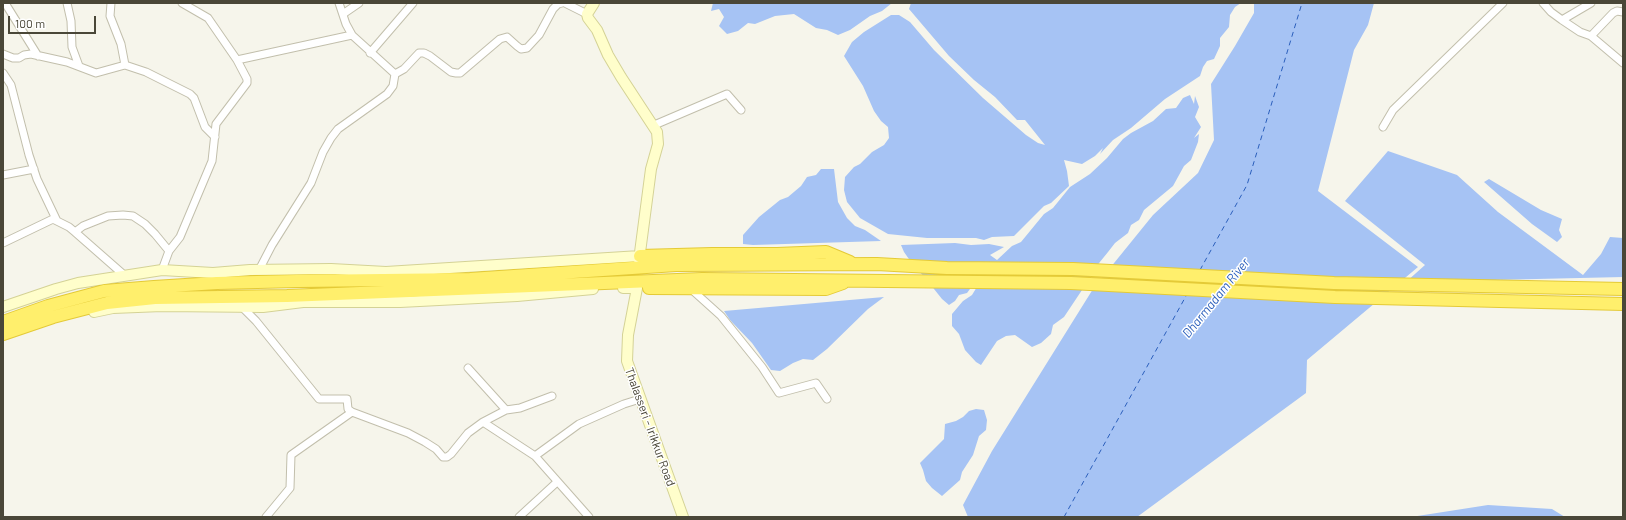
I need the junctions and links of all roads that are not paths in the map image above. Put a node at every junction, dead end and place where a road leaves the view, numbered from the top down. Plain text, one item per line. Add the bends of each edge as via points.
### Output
1 (5, 3) edge
2 (67, 3) edge
3 (111, 3) edge
4 (182, 3) edge
5 (339, 3) edge
6 (358, 3) edge
7 (413, 3) edge
8 (564, 3) edge
9 (594, 3) edge
10 (1503, 3) edge
11 (1543, 3) edge
12 (1590, 3) edge
13 (1623, 12) edge
14 (343, 14) junction
15 (587, 14) junction
16 (1562, 20) junction
17 (352, 34) junction
18 (1591, 36) junction
19 (370, 53) junction
20 (3, 54) edge
21 (38, 56) junction
22 (237, 60) junction
23 (1623, 63) edge
24 (125, 65) junction
25 (79, 66) junction
26 (3, 73) edge
27 (395, 74) junction
28 (741, 110) dead end
29 (652, 126) junction
30 (1383, 127) dead end
31 (215, 137) junction
32 (34, 169) junction
33 (3, 175) edge
34 (57, 221) junction
35 (75, 232) junction
36 (3, 243) edge
37 (169, 251) junction
38 (639, 258) junction
39 (854, 264) junction
40 (162, 270) junction
41 (259, 270) junction
42 (124, 275) junction
43 (852, 280) junction
44 (637, 288) junction
45 (691, 289) junction
46 (1623, 290) edge
47 (1623, 304) edge
48 (241, 306) junction
49 (3, 307) edge
50 (3, 322) edge
51 (3, 334) edge
52 (3, 340) edge
53 (468, 368) dead end
54 (552, 396) dead end
55 (640, 399) junction
56 (827, 399) dead end
57 (506, 410) junction
58 (352, 412) junction
59 (483, 422) junction
60 (535, 456) junction
61 (557, 482) junction
62 (266, 517) edge
63 (519, 517) edge
64 (589, 517) edge
65 (683, 517) edge

1 - 21 street
2 - 25 street via 72,47
3 - 24 street via 110,16 121,44
4 - 22 street via 208,18
5 - 14 street
6 - 14 street
7 - 19 street
8 - 15 street
8 - 27 street via 553,9 539,35 527,48 521,49 507,37 500,39 460,73 452,72 430,56 419,53 404,69
9 - 15 street
10 - 30 street via 1393,110
11 - 16 street
12 - 16 street
13 - 18 street via 1613,13
14 - 17 street
15 - 29 street via 621,78
16 - 18 street
17 - 19 street
17 - 22 street
18 - 23 street
19 - 27 street
20 - 21 street via 13,58 32,54
21 - 25 street
22 - 31 street via 247,83 216,124
24 - 25 street via 96,73
24 - 31 street via 146,72 190,94 205,127
26 - 32 street via 11,85
27 - 41 street via 387,94 338,129 331,138 311,183
28 - 29 street via 727,94
29 - 38 street via 657,132 658,144 651,170
31 - 37 street via 212,161 180,237
32 - 33 street
32 - 34 street
34 - 35 street
34 - 36 street via 53,219 43,223
35 - 37 street via 108,216 133,216 145,224
35 - 42 street
37 - 40 street
38 - 39 highway via 826,252
38 - 41 street via 386,272 331,269
39 - 46 highway via 1073,269 1334,283
39 - 50 highway via 676,265 470,278 298,280 154,287 104,292 48,306
40 - 41 street via 213,273
40 - 42 street
42 - 49 street via 56,289
43 - 45 highway via 826,289
43 - 47 highway via 1071,283 1335,297
43 - 51 highway via 681,279 295,296 155,298 107,303 53,317
44 - 45 highway
44 - 48 street via 400,302 304,302 263,307
44 - 55 street, Thalasseri - Irikkur Road via 628,335 627,361
45 - 56 street via 721,316 762,367 779,393 816,383
48 - 52 street via 113,308 73,316
48 - 58 street via 319,399 347,399 346,406
53 - 57 street
54 - 57 street via 520,408
55 - 60 street via 579,424
55 - 65 street, Thalasseri - Irikkur Road
57 - 59 street
58 - 59 street via 408,433 425,442 443,457 451,454 468,433
58 - 62 street via 291,455 290,488
59 - 60 street
60 - 61 street
61 - 63 street
61 - 64 street

